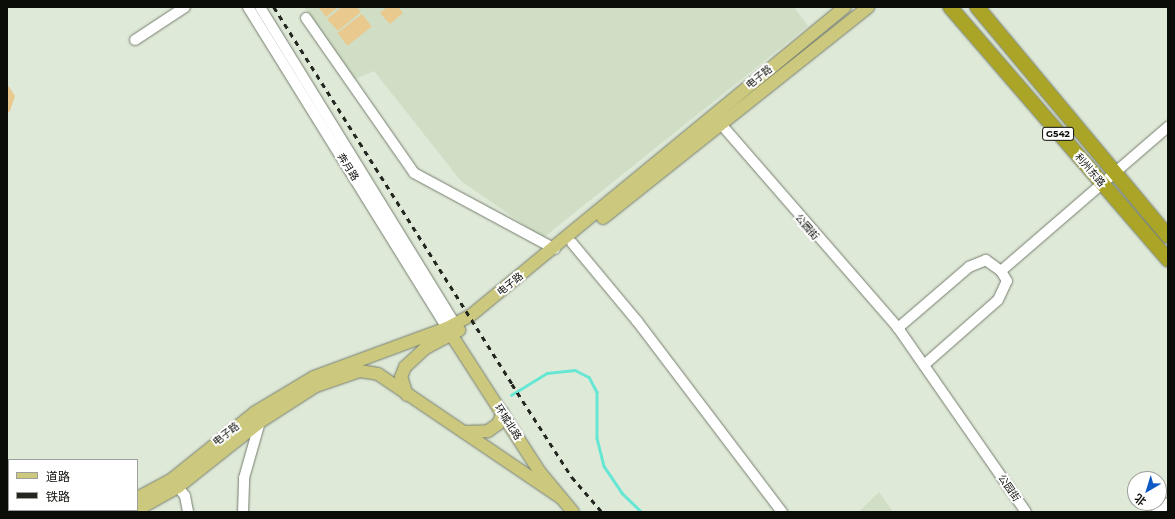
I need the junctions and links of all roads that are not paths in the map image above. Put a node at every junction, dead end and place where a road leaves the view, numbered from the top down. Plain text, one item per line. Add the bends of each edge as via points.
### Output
1 (185, 7) edge
2 (248, 7) edge
3 (260, 7) edge
4 (845, 7) edge
5 (868, 7) edge
6 (950, 7) edge
7 (977, 7) edge
8 (306, 18) dead end
9 (135, 40) dead end
10 (720, 124) junction
11 (1168, 127) edge
12 (1114, 173) junction
13 (1101, 184) junction
14 (1168, 236) edge
15 (572, 242) junction
16 (554, 249) junction
17 (1168, 260) edge
18 (1001, 271) junction
19 (898, 328) junction
20 (451, 329) junction
21 (460, 348) junction
22 (424, 349) junction
23 (924, 364) junction
24 (407, 394) junction
25 (502, 413) junction
26 (260, 422) junction
27 (464, 432) junction
28 (178, 487) junction
29 (138, 497) edge
30 (562, 498) junction
31 (1168, 503) edge
32 (138, 509) edge
33 (188, 512) edge
34 (243, 512) edge
35 (573, 512) edge
36 (782, 512) edge
37 (1026, 512) edge
38 (1157, 512) edge

1 - 9 street
2 - 20 street, 奔月路
3 - 20 street
4 - 16 main road, 电子路
5 - 10 main road, 电子路
6 - 13 highway, 利州东路 / G542
7 - 12 highway, 利州东路 / G542
8 - 16 street via 414,173
10 - 15 main road, 电子路
10 - 19 street, 公园街
11 - 12 street
12 - 13 street
12 - 14 highway, 利州东路 / G542
13 - 17 highway, 利州东路 / G542
13 - 18 street
15 - 20 main road, 电子路 via 474,322
15 - 36 street via 637,321
16 - 20 main road, 电子路
18 - 19 street via 986,260 969,267
18 - 23 street via 1007,281 998,300
19 - 23 street, 公园街
20 - 21 main road, 环城北路
20 - 22 main road
20 - 29 main road, 电子路 via 314,377 254,413 171,480
21 - 22 main road via 449,345
21 - 25 main road, 环城北路
22 - 24 main road via 405,367 401,377
23 - 37 street, 公园街
24 - 26 main road, 电子路 via 378,374 360,371 316,386
24 - 27 main road, 电子路
25 - 27 main road via 498,424 488,431
25 - 30 main road, 环城北路 via 539,471
26 - 28 main road, 电子路
26 - 34 street via 244,478
27 - 30 main road, 电子路
28 - 32 main road, 电子路
28 - 33 street via 185,496
30 - 35 main road, 环城北路
31 - 38 street

